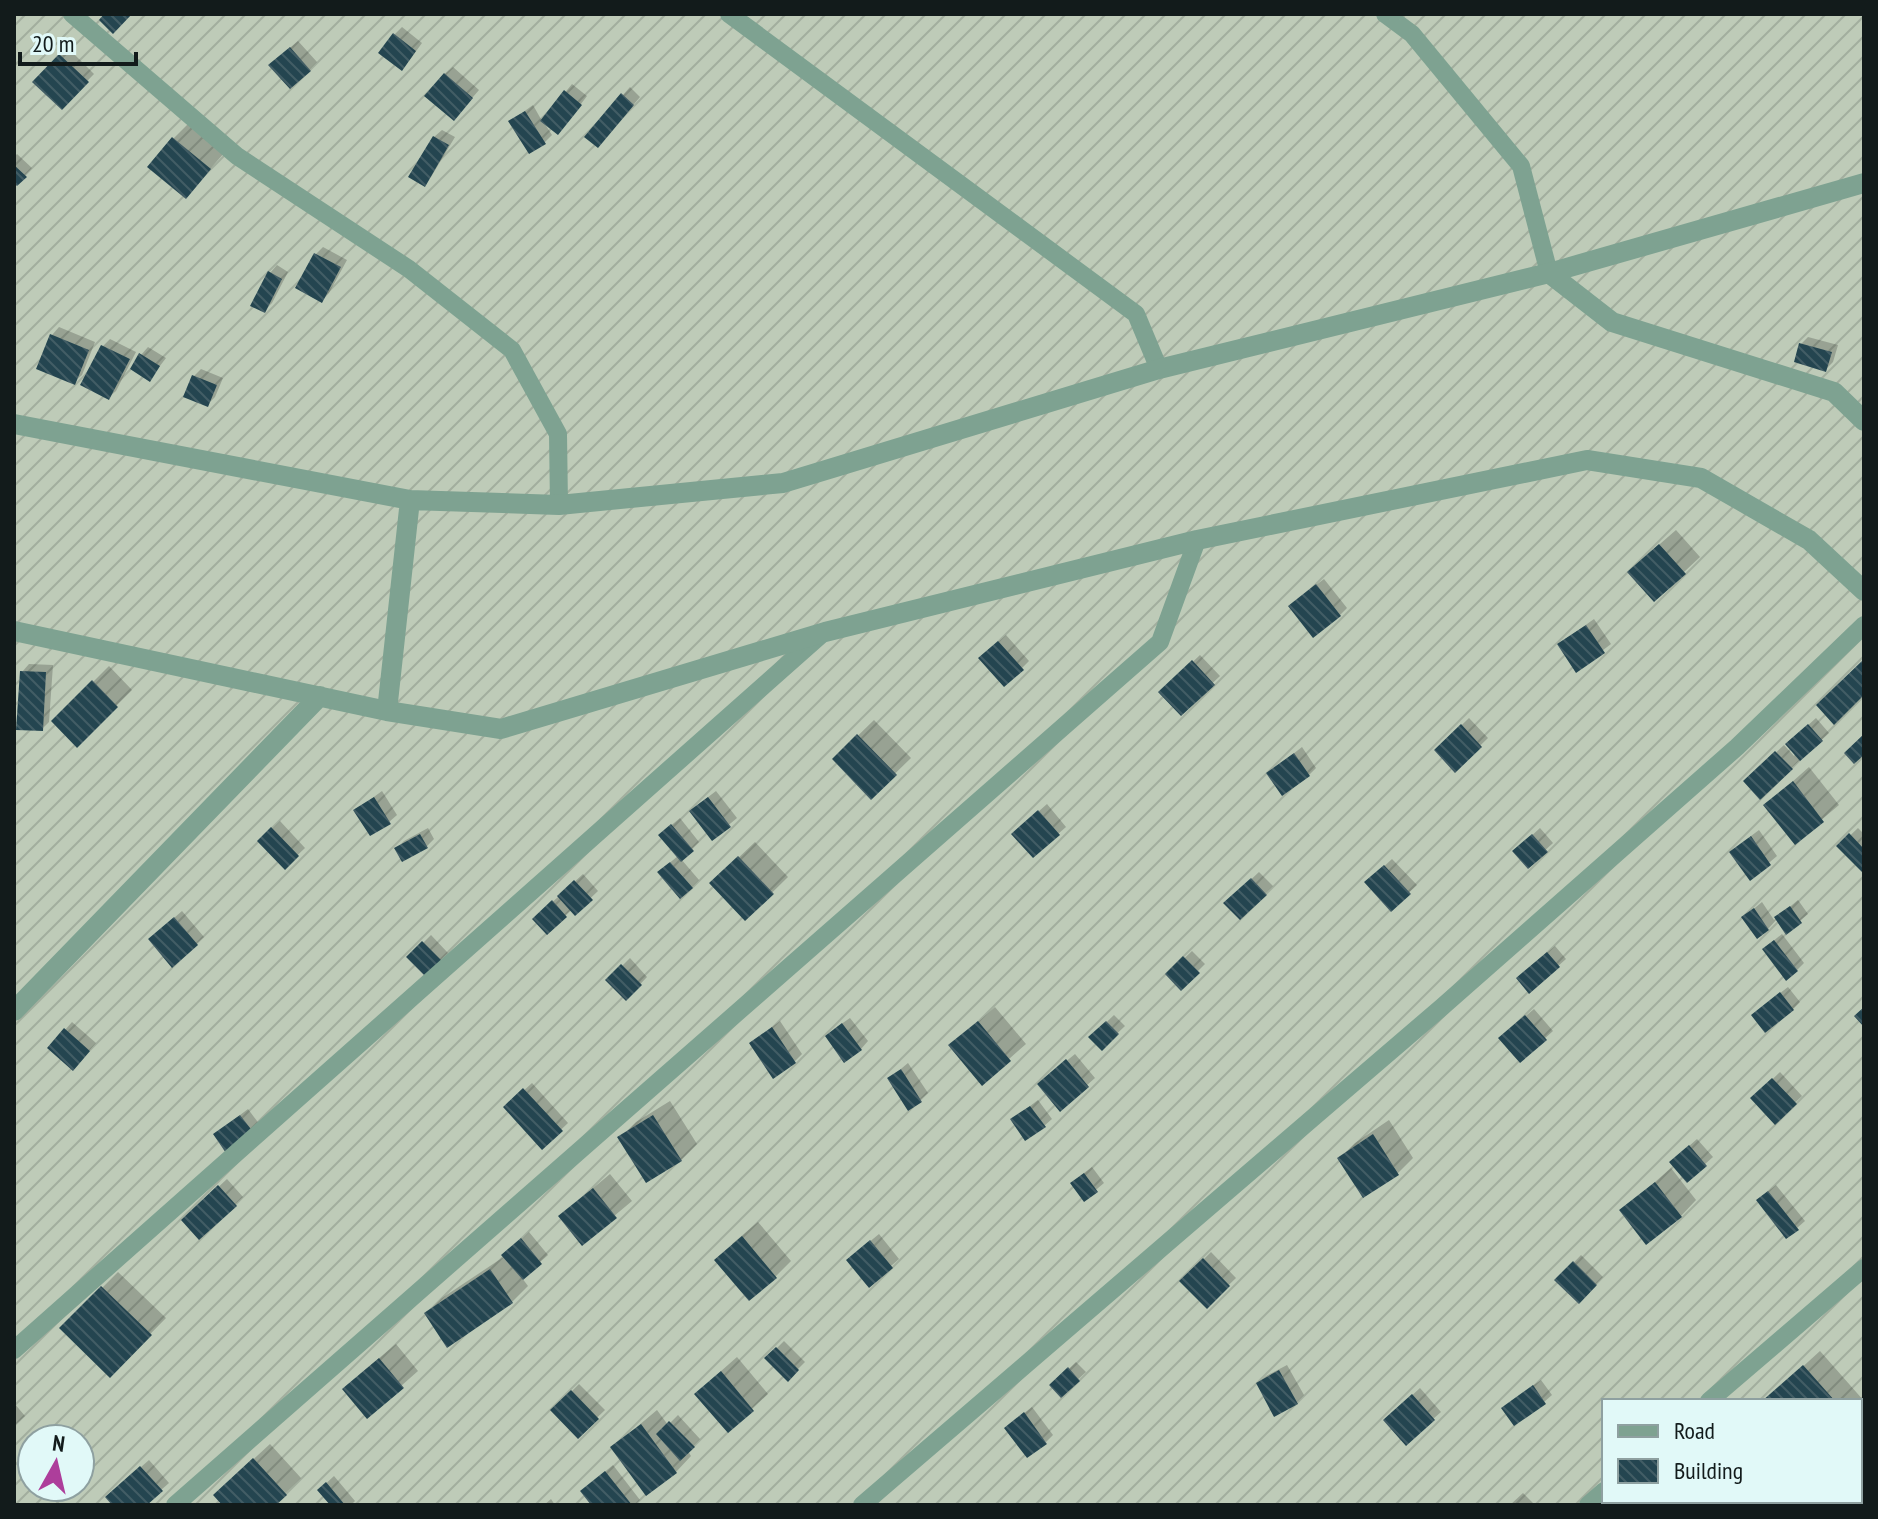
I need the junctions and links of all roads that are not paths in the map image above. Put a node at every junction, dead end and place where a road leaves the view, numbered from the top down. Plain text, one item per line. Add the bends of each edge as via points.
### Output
1 (72, 14) edge
2 (729, 14) edge
3 (1385, 14) edge
4 (1864, 183) edge
5 (1549, 273) junction
6 (1159, 369) junction
7 (1864, 421) edge
8 (14, 424) edge
9 (410, 500) junction
10 (559, 505) junction
11 (1197, 540) junction
12 (1864, 591) edge
13 (1864, 625) edge
14 (14, 631) edge
15 (825, 632) junction
16 (320, 696) junction
17 (387, 711) junction
18 (14, 1011) edge
19 (1864, 1268) edge
20 (14, 1350) edge
21 (1711, 1399) edge
22 (175, 1505) edge
23 (862, 1505) edge

1 - 10 lane via 237,156 409,269 512,350 558,434
2 - 6 lane via 1136,314
3 - 5 lane via 1412,34 1521,166
4 - 5 street
5 - 6 street
5 - 7 street via 1612,322 1834,392
6 - 10 street via 783,483
8 - 9 street
9 - 10 street
9 - 17 street
11 - 12 street via 1587,460 1701,478 1809,540
11 - 15 street
11 - 22 lane via 1160,642
13 - 23 lane via 1737,747 1537,924
14 - 16 street
15 - 17 street via 501,729
15 - 20 lane
16 - 17 street
16 - 18 street
19 - 21 lane

